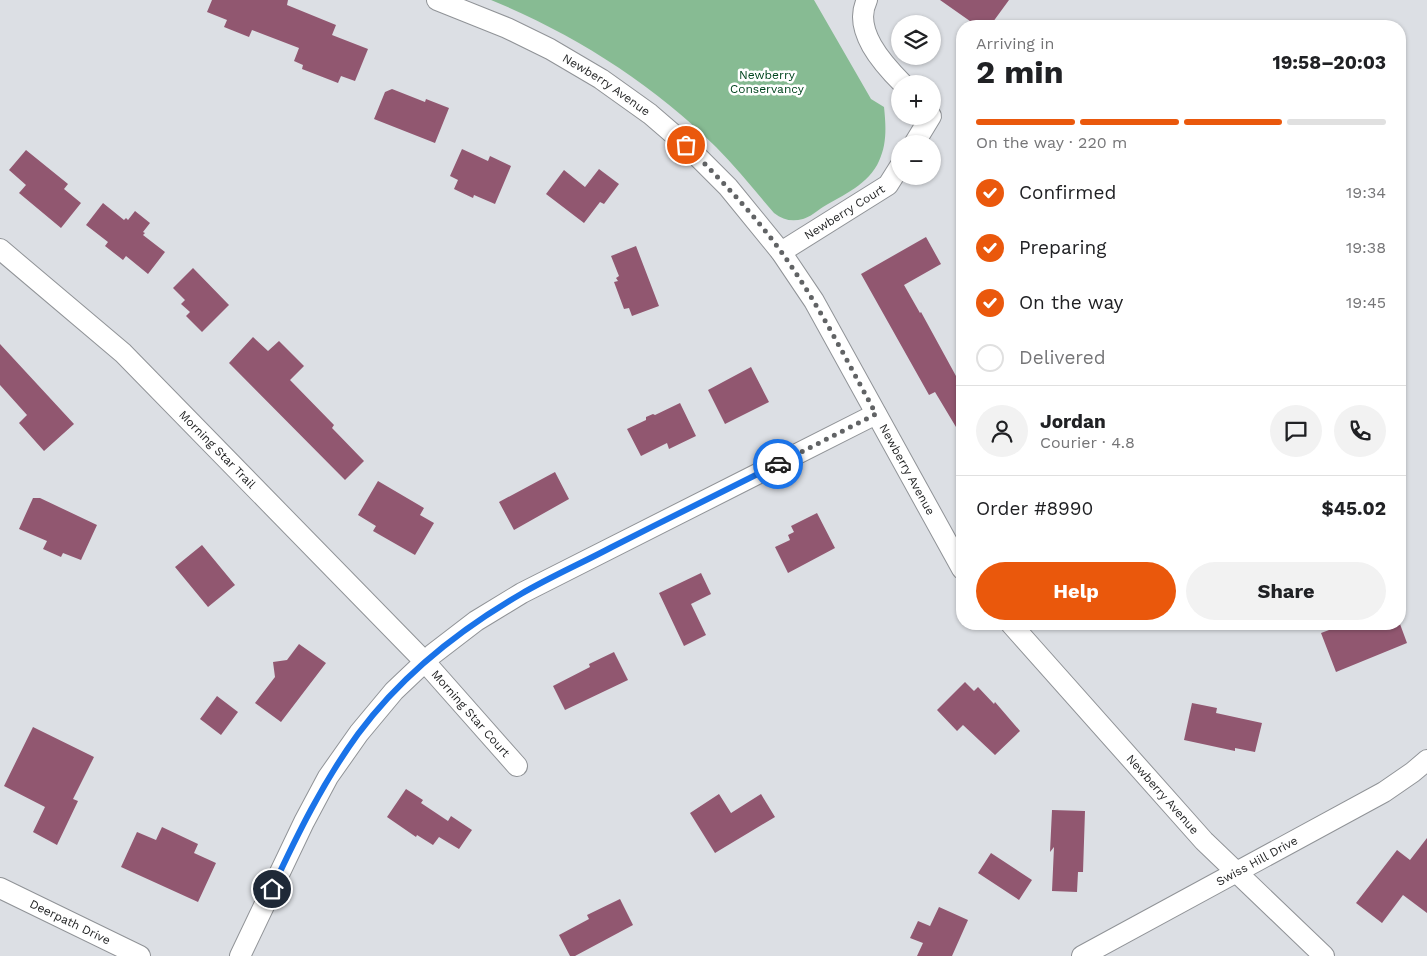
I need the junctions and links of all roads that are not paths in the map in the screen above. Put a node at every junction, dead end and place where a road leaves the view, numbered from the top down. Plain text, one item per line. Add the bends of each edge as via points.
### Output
1 (438, 0) edge
2 (867, 0) edge
3 (895, 75) edge
4 (891, 180) edge
5 (0, 249) edge
6 (781, 252) junction
7 (876, 414) junction
8 (956, 558) edge
9 (1016, 630) edge
10 (425, 662) junction
11 (1427, 760) edge
12 (517, 766) dead end
13 (1236, 872) junction
14 (0, 888) edge
15 (140, 956) edge
16 (240, 956) edge
17 (1082, 956) edge
18 (1324, 956) edge

1 - 6 street, Newberry Avenue via 550,49 650,114 728,187
2 - 3 street via 862,22 868,39
4 - 6 street, Newberry Court
5 - 10 street, Morning Star Trail via 123,353
6 - 7 street, Newberry Avenue via 814,301
7 - 8 street, Newberry Avenue
7 - 10 street via 522,593 476,621
9 - 13 street, Newberry Avenue via 1204,841
10 - 12 street, Morning Star Court
10 - 16 street via 394,691 359,732 328,777
11 - 13 street, Swiss Hill Drive via 1384,792
13 - 17 street, Swiss Hill Drive
13 - 18 street, Newberry Avenue
14 - 15 street, Deerpath Drive

